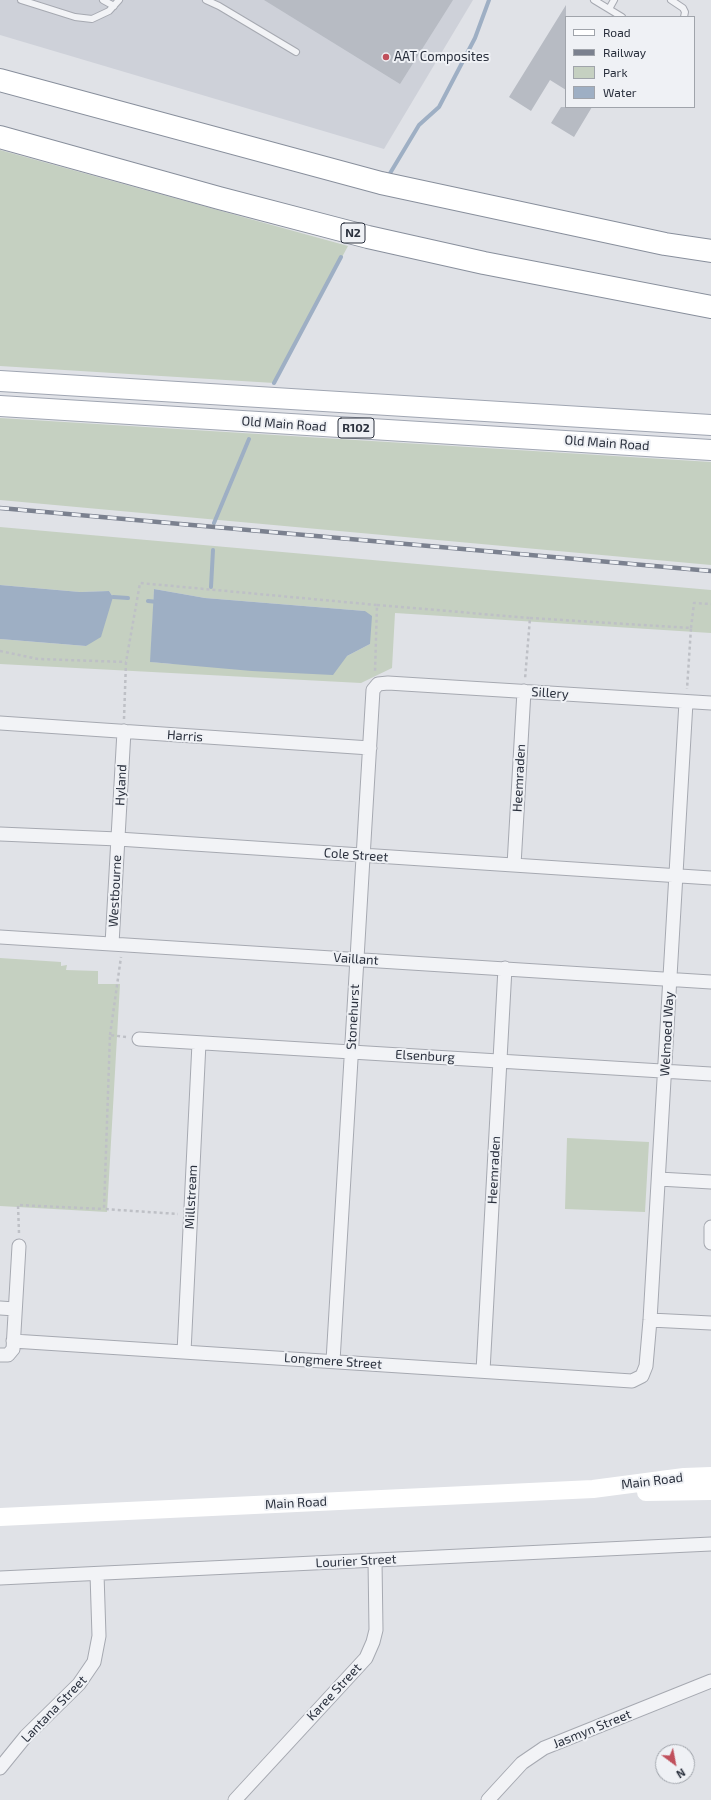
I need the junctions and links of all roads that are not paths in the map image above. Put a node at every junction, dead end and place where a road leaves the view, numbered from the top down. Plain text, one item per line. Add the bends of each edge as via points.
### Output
1 (21, 0) edge
2 (103, 0) edge
3 (119, 0) edge
4 (206, 0) edge
5 (594, 0) edge
6 (614, 0) edge
7 (671, 0) edge
8 (221, 3) edge
9 (114, 6) junction
10 (609, 9) junction
11 (620, 16) edge
12 (684, 16) edge
13 (296, 52) dead end
14 (0, 80) edge
15 (0, 137) edge
16 (711, 251) edge
17 (711, 307) edge
18 (0, 381) edge
19 (0, 406) edge
20 (711, 424) edge
21 (711, 450) edge
22 (375, 687) joint
23 (524, 692) junction
24 (686, 702) junction
25 (711, 703) edge
26 (0, 723) edge
27 (124, 731) junction
28 (370, 748) junction
29 (0, 834) edge
30 (118, 839) junction
31 (363, 856) junction
32 (514, 865) junction
33 (677, 876) junction
34 (711, 878) edge
35 (0, 937) edge
36 (117, 944) junction
37 (357, 959) junction
38 (505, 968) junction
39 (670, 979) junction
40 (711, 982) edge
41 (139, 1039) road end
42 (199, 1043) junction
43 (351, 1052) junction
44 (500, 1061) junction
45 (665, 1071) junction
46 (711, 1074) edge
47 (659, 1179) junction
48 (711, 1182) edge
49 (711, 1227) edge
50 (711, 1243) edge
51 (19, 1246) road end
52 (0, 1308) edge
53 (15, 1309) junction
54 (650, 1320) junction
55 (711, 1323) edge
56 (13, 1341) junction
57 (184, 1352) junction
58 (0, 1355) edge
59 (333, 1362) junction
60 (646, 1366) joint
61 (483, 1371) junction
62 (711, 1476) edge
63 (593, 1489) junction
64 (711, 1491) edge
65 (0, 1517) edge
66 (711, 1544) edge
67 (375, 1560) junction
68 (97, 1574) junction
69 (0, 1578) edge
70 (711, 1681) edge
71 (0, 1768) edge
72 (235, 1800) edge
73 (488, 1800) edge

1 - 9 lane via 92,19
2 - 9 lane
3 - 9 lane
4 - 8 lane
5 - 10 lane
6 - 10 lane
7 - 12 lane via 683,8 686,12
8 - 13 lane
10 - 11 lane
14 - 16 highway via 381,183 665,244
15 - 17 highway, N2 via 219,198 368,236 491,264
18 - 20 main road, Old Main Road / R102
19 - 21 main road, Old Main Road / R102
22 - 23 street, Sillery via 388,683
22 - 28 street, Stonehurst via 372,693
23 - 24 street, Sillery
23 - 32 street, Heemraden
24 - 25 street, Sillery
24 - 33 street, Welmoed Way
26 - 27 street, Harris
27 - 28 street, Harris
27 - 30 street, Hyland
28 - 31 street, Stonehurst
29 - 30 street, Cole Street
30 - 31 street, Cole Street
30 - 36 street, Westbourne
31 - 32 street, Cole Street
31 - 37 street, Stonehurst
32 - 33 street, Cole Street
33 - 34 street, Cole Street
33 - 39 street, Welmoed Way
35 - 36 street, Vaillant
36 - 37 street, Vaillant
37 - 38 street, Vaillant
37 - 43 street, Stonehurst
38 - 39 street, Vaillant
38 - 44 street, Heemraden
39 - 40 street, Vaillant
39 - 45 street, Welmoed Way
41 - 42 street, Elsenburg
42 - 43 street, Elsenburg
42 - 57 street, Millstream
43 - 44 street, Elsenburg
43 - 59 street, Stonehurst
44 - 45 street, Elsenburg
44 - 61 street, Heemraden
45 - 46 street, Elsenburg
45 - 47 street, Welmoed Way
47 - 48 street
47 - 54 street, Welmoed Way
49 - 50 street
51 - 53 street
52 - 53 street
53 - 56 street
54 - 55 street
54 - 60 street, Welmoed Way
56 - 57 street, Longmere Street
56 - 58 street via 10,1354
57 - 59 street, Longmere Street
59 - 61 street, Longmere Street
60 - 61 street, Longmere Street via 642,1376 632,1381
62 - 63 main road, Main Road
63 - 64 main road, Main Road via 629,1492
63 - 65 main road, Main Road
66 - 67 street, Lourier Street
67 - 68 street, Lourier Street
67 - 72 street, Karee Street via 376,1630 366,1658
68 - 69 street, Lourier Street
68 - 71 street, Lantana Street via 99,1636 94,1662 88,1674 26,1736
70 - 73 street, Jasmyn Street via 544,1748 522,1762

